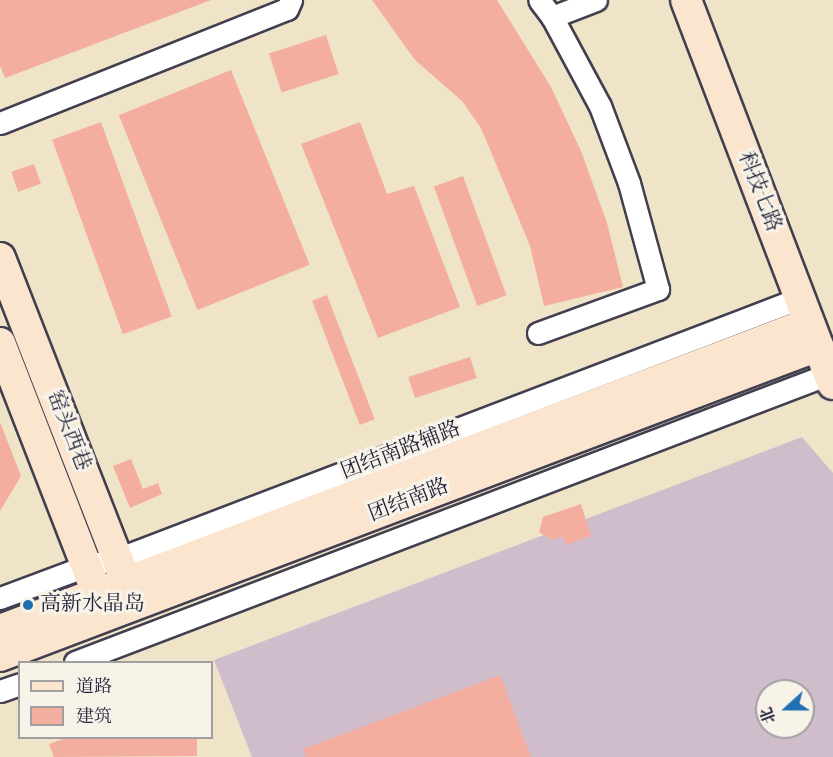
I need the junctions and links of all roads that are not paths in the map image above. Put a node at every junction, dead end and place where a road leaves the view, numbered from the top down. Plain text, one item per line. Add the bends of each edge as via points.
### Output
1 (291, 0) edge
2 (538, 0) edge
3 (596, 0) edge
4 (686, 0) edge
5 (552, 17) junction
6 (0, 123) edge
7 (0, 258) edge
8 (809, 322) junction
9 (538, 333) dead end
10 (0, 343) edge
11 (831, 379) edge
12 (86, 566) junction
13 (127, 582) junction
14 (0, 598) edge
15 (102, 605) junction
16 (0, 630) edge
17 (0, 657) edge
18 (80, 661) edge
19 (18, 685) edge
20 (0, 691) edge

1 - 6 street via 287,9
2 - 5 street
3 - 5 street
4 - 8 main road, 科技七路
5 - 9 street via 600,106 629,183 658,289
7 - 13 main road, 窑头西巷
8 - 11 main road, 科技七路
8 - 13 main road, 团结南路
10 - 12 main road, 窑头西巷
11 - 18 street
12 - 13 street
12 - 14 street
12 - 15 main road, 窑头西巷
13 - 15 main road, 团结南路
15 - 16 main road, 团结南路
15 - 17 main road, 团结南路
19 - 20 street

